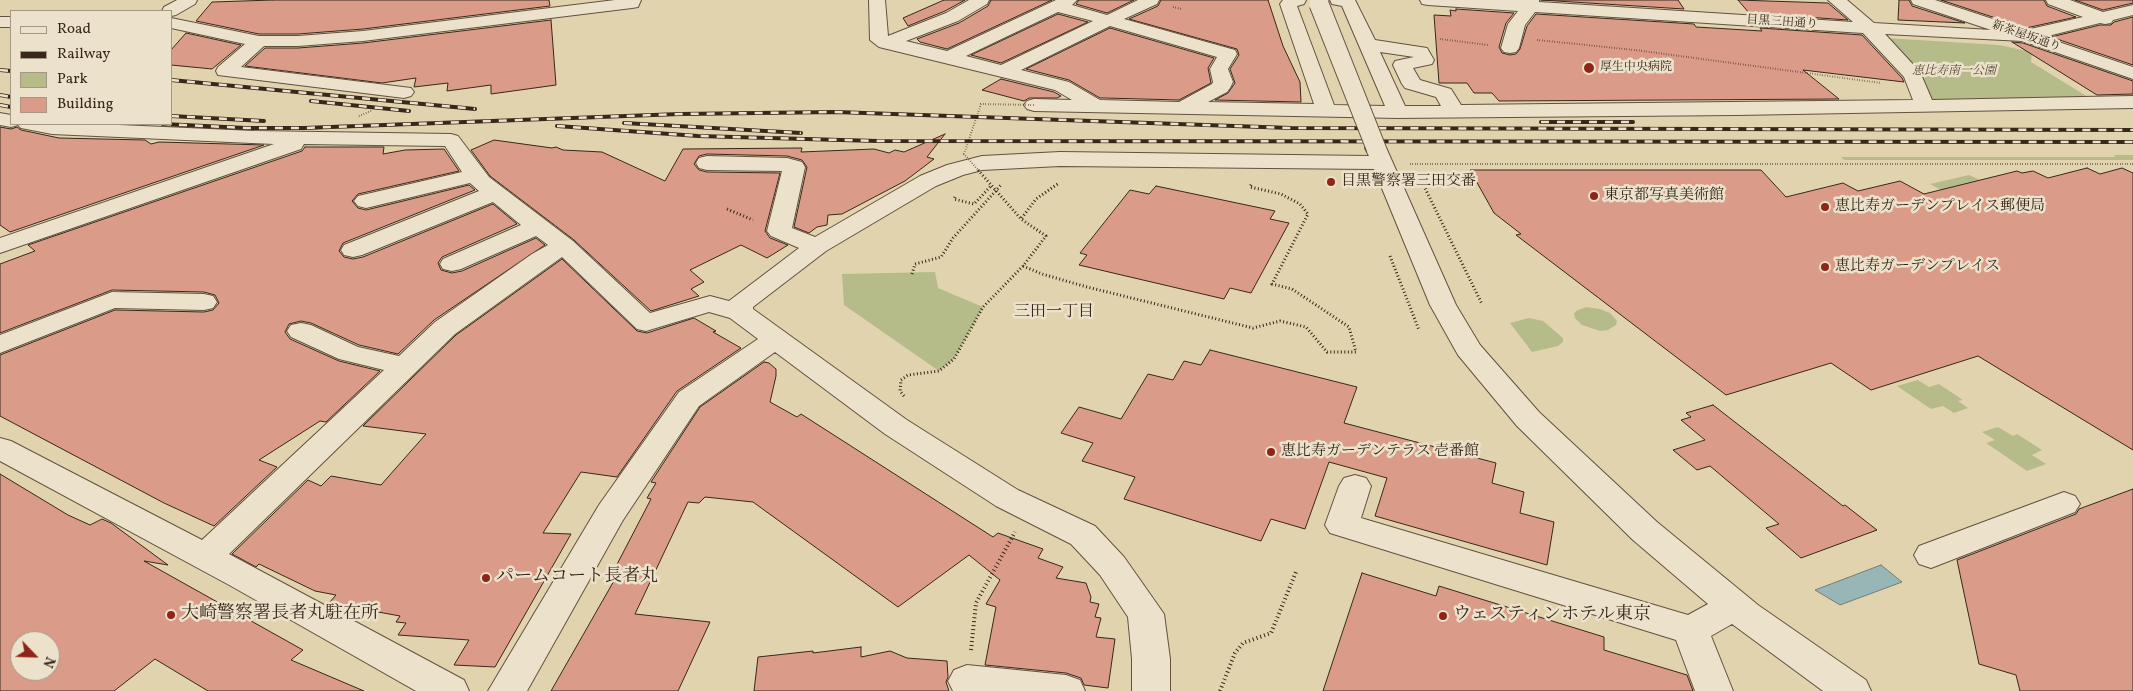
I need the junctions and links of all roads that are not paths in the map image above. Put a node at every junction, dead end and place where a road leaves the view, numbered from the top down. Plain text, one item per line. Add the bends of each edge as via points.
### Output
1 (190, 0) edge
2 (633, 0) edge
3 (877, 0) edge
4 (981, 0) edge
5 (1151, 0) edge
6 (1298, 0) edge
7 (1338, 0) edge
8 (1428, 0) edge
9 (1686, 0) edge
10 (1836, 0) edge
11 (1919, 0) edge
12 (2054, 0) edge
13 (1318, 2) edge
14 (1063, 3) edge
15 (1530, 3) edge
16 (172, 10) edge
17 (2133, 10) edge
18 (1697, 17) junction
19 (2103, 18) junction
20 (1110, 21) junction
21 (172, 23) edge
22 (1868, 28) junction
23 (2133, 28) edge
24 (2025, 36) junction
25 (259, 41) junction
26 (885, 43) junction
27 (1368, 45) junction
28 (1510, 48) road end
29 (948, 58) junction
30 (1002, 72) junction
31 (2133, 73) edge
32 (404, 92) road end
33 (1922, 97) junction
34 (2133, 102) edge
35 (1034, 105) road end
36 (1097, 105) junction
37 (1182, 108) junction
38 (1326, 111) junction
39 (1454, 111) junction
40 (1398, 112) junction
41 (34, 125) edge
42 (309, 138) junction
43 (1379, 156) junction
44 (707, 163) dead end
45 (476, 175) junction
46 (495, 193) junction
47 (366, 201) dead end
48 (538, 226) junction
49 (0, 246) edge
50 (564, 246) junction
51 (817, 246) junction
52 (353, 250) dead end
53 (452, 264) dead end
54 (204, 302) dead end
55 (739, 312) junction
56 (301, 330) dead end
57 (776, 341) junction
58 (0, 345) edge
59 (405, 366) junction
60 (1, 450) edge
61 (1355, 486) dead end
62 (2064, 504) dead end
63 (1931, 555) dead end
64 (205, 557) junction
65 (1734, 606) junction
66 (1691, 630) junction
67 (967, 681) road end
68 (450, 691) edge
69 (507, 691) edge
70 (1066, 691) edge
71 (1151, 691) edge
72 (1714, 691) edge
73 (1852, 691) edge

1 - 16 street
2 - 25 street via 632,3 362,36
3 - 26 street via 879,40
4 - 26 street via 952,17
5 - 20 street
6 - 38 street via 1288,4
7 - 27 street via 1349,3
8 - 15 street, 目黒三田通り
9 - 18 street
10 - 22 street
11 - 24 street, 新茶屋坂通り
12 - 19 street
13 - 43 street, bridge
14 - 20 street
14 - 29 street
15 - 18 street, 目黒三田通り
15 - 28 street via 1517,24
17 - 19 street, 目黒三田通り
18 - 22 street, 目黒三田通り
19 - 23 street
19 - 24 street, 目黒三田通り
20 - 30 street
20 - 37 street via 1228,54 1219,69 1223,82 1220,88
21 - 25 street
22 - 24 street, 目黒三田通り
22 - 33 street via 1913,76
24 - 31 street, 新茶屋坂通り
25 - 32 street via 226,71
26 - 29 street
27 - 39 street via 1421,52 1424,60 1402,65 1412,84 1444,93
27 - 40 street
29 - 30 street
30 - 36 street via 1062,86
33 - 34 street
33 - 39 street via 1737,110
35 - 36 street
36 - 37 street
37 - 38 street
38 - 40 street
39 - 40 street
41 - 42 street
42 - 45 street via 451,140
42 - 49 street
43 - 51 street via 1060,159 982,163 928,181
43 - 65 street via 1443,305 1468,349 1528,419 1645,532
44 - 51 street via 794,167 779,232
45 - 46 street
45 - 47 street
46 - 48 street
46 - 52 street
48 - 50 street
48 - 53 street
50 - 55 street via 646,323 710,304
50 - 59 street via 445,328
51 - 55 street via 748,297 740,304
54 - 58 street via 112,300
55 - 57 street
56 - 59 street via 349,353
57 - 69 street via 716,377 689,399 611,512
57 - 71 street via 896,427 999,493 1083,535 1112,566 1146,614
59 - 64 street
60 - 64 street
61 - 66 street via 1342,525
62 - 63 street
64 - 68 street
65 - 66 street
65 - 73 street
66 - 72 street
67 - 70 street

